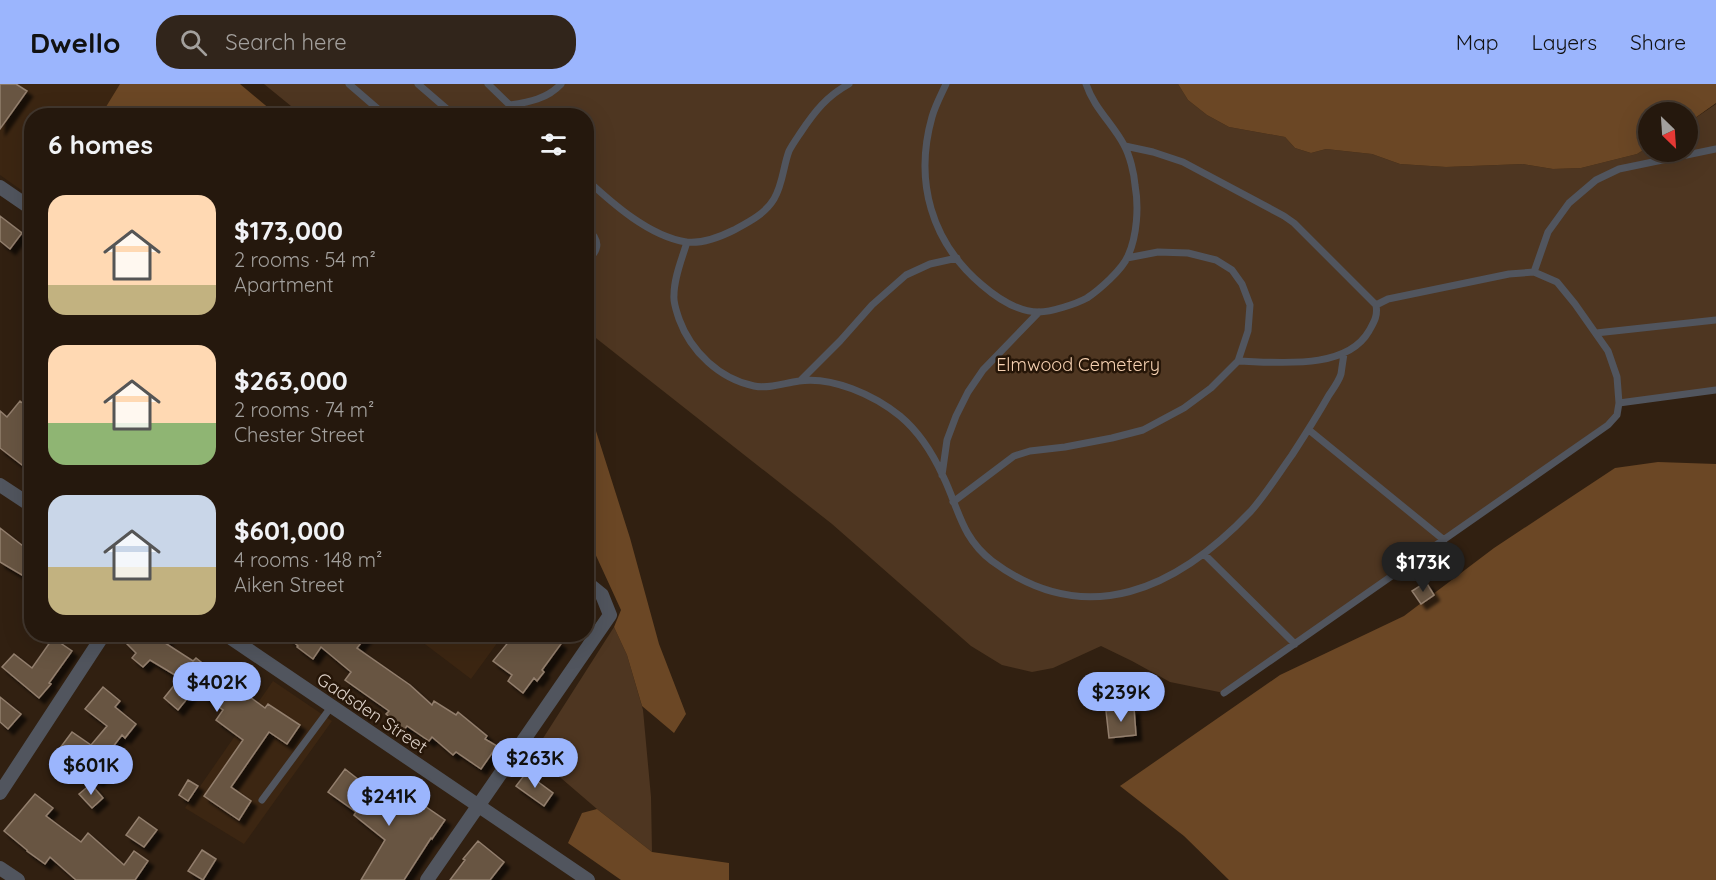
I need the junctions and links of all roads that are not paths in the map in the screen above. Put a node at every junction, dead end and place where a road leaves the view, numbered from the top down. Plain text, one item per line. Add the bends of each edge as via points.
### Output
1 (349, 84) edge
2 (418, 84) edge
3 (488, 84) edge
4 (561, 84) edge
5 (849, 84) edge
6 (946, 84) edge
7 (1086, 84) edge
8 (510, 105) junction
9 (377, 108) edge
10 (446, 108) edge
11 (513, 108) edge
12 (1125, 146) junction
13 (1716, 149) edge
14 (594, 186) edge
15 (0, 187) edge
16 (24, 204) edge
17 (594, 235) edge
18 (687, 242) junction
19 (594, 255) edge
20 (957, 258) junction
21 (1127, 258) junction
22 (1534, 272) junction
23 (1376, 305) junction
24 (1039, 312) junction
25 (1716, 320) edge
26 (1596, 333) junction
27 (1344, 354) junction
28 (1238, 361) junction
29 (801, 380) junction
30 (1716, 390) edge
31 (1619, 403) junction
32 (1309, 430) junction
33 (942, 475) junction
34 (0, 485) edge
35 (24, 501) edge
36 (953, 502) junction
37 (1444, 540) junction
38 (1204, 554) junction
39 (594, 588) edge
40 (594, 638) edge
41 (100, 642) edge
42 (237, 642) edge
43 (591, 642) edge
44 (1295, 644) junction
45 (1224, 693) dead end
46 (331, 706) junction
47 (0, 793) edge
48 (261, 800) dead end
49 (478, 807) junction
50 (0, 868) edge
51 (18, 880) edge
52 (427, 880) edge
53 (588, 880) edge

1 - 9 lane
2 - 10 lane
3 - 8 lane
4 - 8 lane via 543,97
5 - 18 lane via 816,110 790,150 780,187 764,211 717,238
6 - 20 lane via 928,130 925,184 938,230
7 - 12 lane via 1096,106
8 - 11 lane
12 - 21 lane via 1137,200 1134,237
12 - 23 lane via 1183,162 1284,216
13 - 22 lane via 1619,169 1596,180 1569,203 1548,232
14 - 18 lane via 643,224
15 - 16 street
17 - 19 lane via 597,247
18 - 29 lane via 673,297 683,329 700,355 737,381 756,386
20 - 24 lane via 995,296
20 - 29 lane via 930,264 897,282
21 - 24 lane via 1086,299
21 - 28 lane via 1158,252 1188,253 1216,260 1232,270 1250,305 1248,331
22 - 23 lane via 1433,289
22 - 26 lane via 1557,282
23 - 27 lane via 1375,320 1367,335
24 - 33 lane via 983,370 968,392 947,440
25 - 26 lane
26 - 31 lane via 1608,351 1617,377
27 - 28 lane via 1296,362
27 - 32 lane via 1340,376
28 - 36 lane via 1184,408 1143,430 1014,456
29 - 33 lane via 828,381 855,389 900,416 933,456
30 - 31 lane
31 - 37 lane via 1617,416 1608,425
32 - 37 lane
32 - 38 lane via 1252,509
33 - 36 lane
34 - 35 street
36 - 38 lane via 968,536 979,550 1031,585 1053,592 1078,597 1121,594 1170,576
37 - 44 lane
38 - 44 lane
39 - 40 street via 602,595 610,615
41 - 47 street
42 - 46 street, Gadsden Street
43 - 49 street
44 - 45 lane
46 - 48 lane
46 - 49 street, Gadsden Street
49 - 52 street
49 - 53 street, Gadsden Street
50 - 51 street

